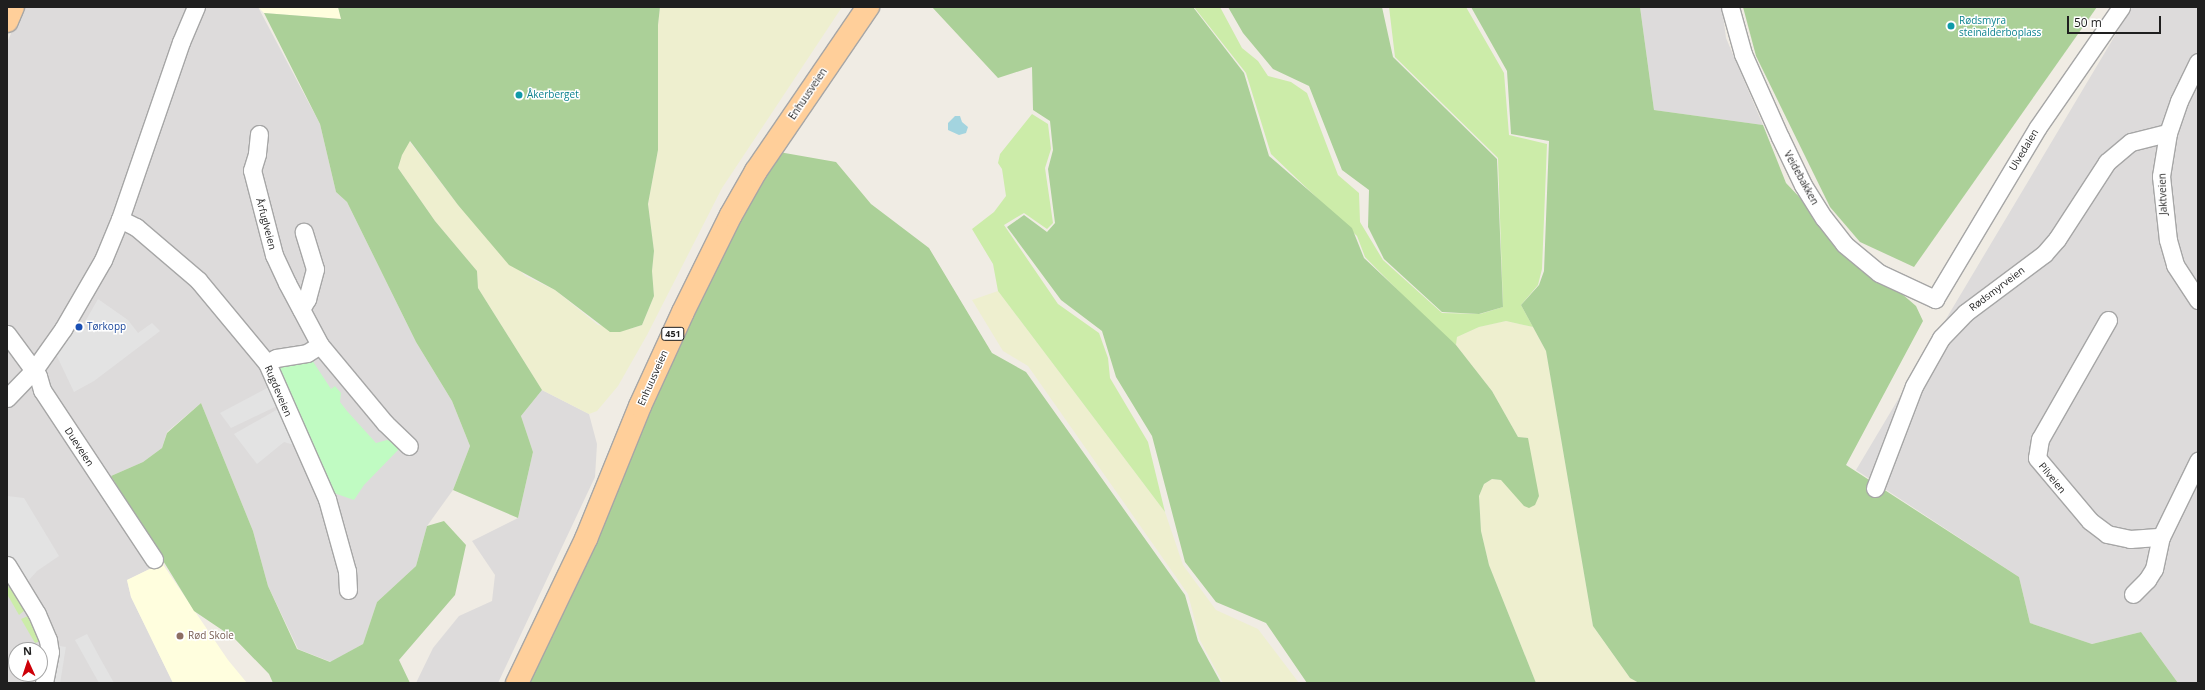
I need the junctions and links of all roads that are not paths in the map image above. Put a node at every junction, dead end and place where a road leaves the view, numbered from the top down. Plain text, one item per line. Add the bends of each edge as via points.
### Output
1 (13, 7) edge
2 (196, 7) edge
3 (868, 7) edge
4 (1730, 7) edge
5 (2121, 7) edge
6 (7, 21) edge
7 (2198, 62) edge
8 (2168, 133) junction
9 (259, 134) dead end
10 (120, 219) junction
11 (304, 232) dead end
12 (1935, 299) joint
13 (2198, 300) edge
14 (301, 309) junction
15 (2108, 320) dead end
16 (7, 334) edge
17 (320, 345) junction
18 (267, 363) junction
19 (34, 370) junction
20 (7, 398) edge
21 (409, 446) dead end
22 (2198, 461) edge
23 (1875, 488) dead end
24 (2161, 537) junction
25 (154, 559) dead end
26 (7, 565) edge
27 (348, 590) dead end
28 (2133, 594) dead end
29 (44, 683) edge
30 (517, 683) edge

1 - 6 main road
2 - 10 street via 181,42
3 - 30 main road, Enhuusveien / 451 via 756,171 731,215 640,406 586,539
4 - 12 street, Veidebakken via 1743,54 1803,185 1824,218 1844,244 1879,273
5 - 12 street, Ulvedalen via 2038,127
7 - 8 street, Jaktveien via 2179,101
8 - 13 street, Jaktveien via 2161,176 2168,240 2175,265
8 - 23 street, Rødsmyrveien via 2130,142 2107,162 2057,239 2044,254 1965,313 1942,338 1911,393
9 - 14 street, Årfuglveien via 252,170 274,255
10 - 18 street, Rugdeveien via 136,227 198,280
10 - 19 street via 103,260 78,306
11 - 14 street via 315,269 307,299
14 - 17 street, Årfuglveien
15 - 24 street, Pilveien via 2040,439 2037,458 2090,521 2107,534 2130,539
16 - 19 street, Dueveien
17 - 18 street via 307,353 276,358
17 - 21 street, Årfuglveien via 385,423
18 - 27 street, Rugdeveien via 326,499 347,572
19 - 20 street
19 - 25 street, Dueveien via 42,390
22 - 24 street
24 - 28 street via 2154,569 2148,580
26 - 29 street via 37,614 48,640 50,652

